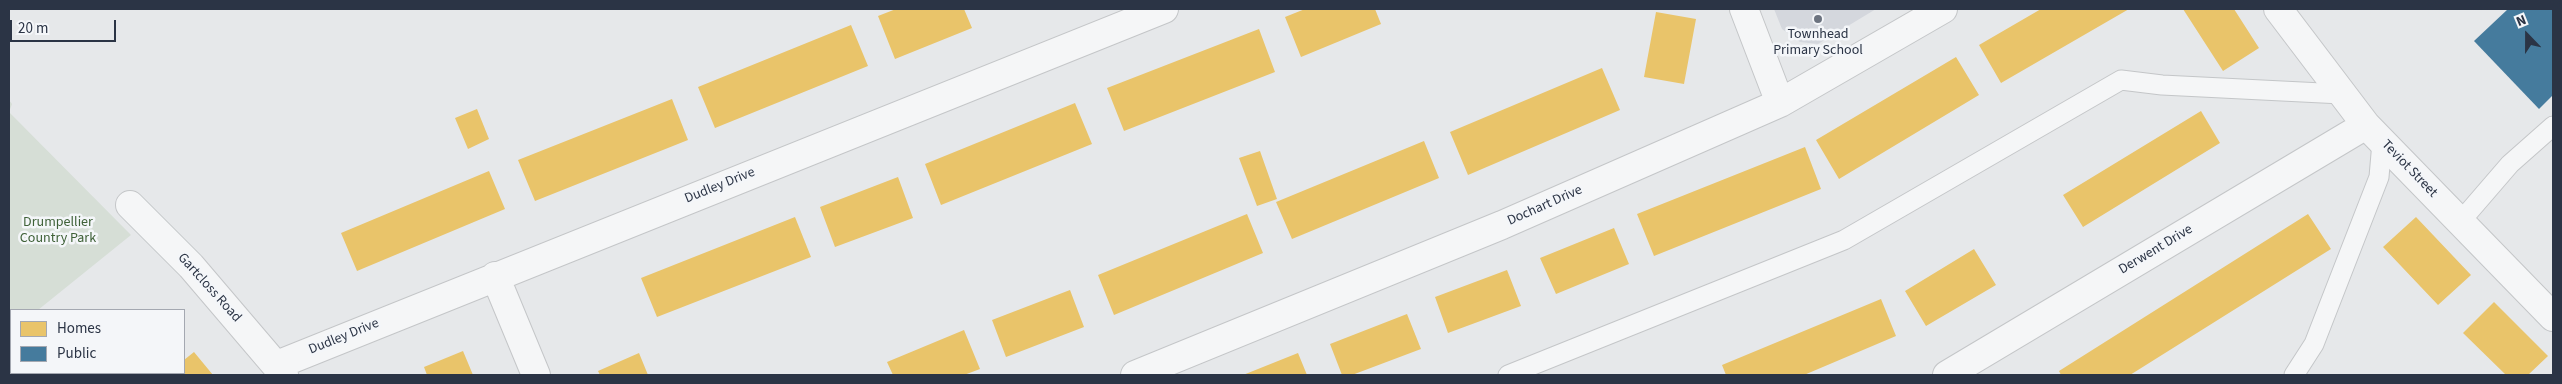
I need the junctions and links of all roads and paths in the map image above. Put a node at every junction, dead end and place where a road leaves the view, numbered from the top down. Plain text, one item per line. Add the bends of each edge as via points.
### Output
1 (1164, 9) edge
2 (1744, 9) edge
3 (1942, 9) edge
4 (2278, 9) edge
5 (2342, 94) junction
6 (1780, 103) junction
7 (2553, 126) edge
8 (2374, 134) junction
9 (130, 205) dead end
10 (2460, 222) junction
11 (495, 276) junction
12 (2553, 317) edge
13 (281, 370) edge
14 (536, 375) edge
15 (1135, 375) edge
16 (1508, 375) edge
17 (1947, 375) edge
18 (2294, 375) edge

1 - 11 street, Dudley Drive
2 - 6 street
3 - 6 street, Dochart Drive
4 - 5 street, Teviot Street
5 - 8 street, Teviot Street
5 - 16 lane via 2121,80 1844,240
6 - 15 street, Dochart Drive via 1502,225
7 - 10 lane via 2510,164
8 - 10 street, Teviot Street
8 - 17 street, Derwent Drive
8 - 18 lane via 2379,177 2314,344
9 - 13 street, Gartcloss Road via 191,266
10 - 12 street, Teviot Street
11 - 13 street, Dudley Drive
11 - 14 street

